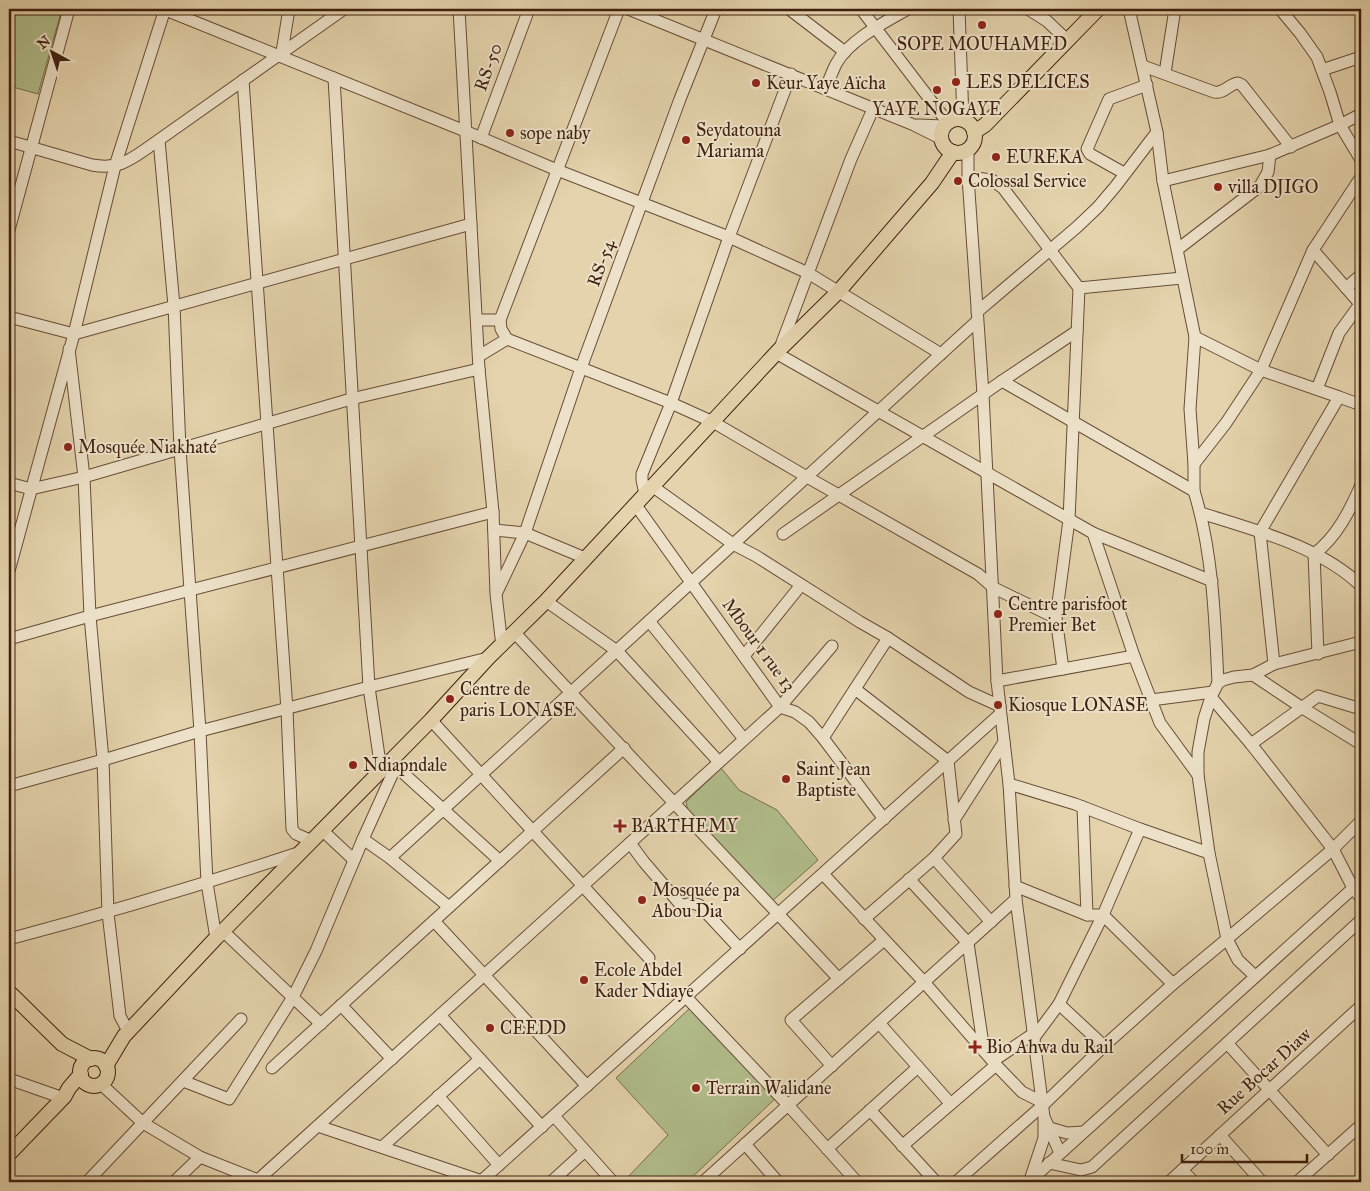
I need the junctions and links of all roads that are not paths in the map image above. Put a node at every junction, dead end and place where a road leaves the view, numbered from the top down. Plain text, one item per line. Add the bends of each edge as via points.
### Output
1 (69, 9) edge
2 (164, 9) edge
3 (289, 9) edge
4 (344, 9) edge
5 (459, 9) edge
6 (528, 9) edge
7 (619, 9) edge
8 (628, 9) edge
9 (716, 9) edge
10 (789, 9) edge
11 (861, 9) edge
12 (908, 9) edge
13 (958, 9) edge
14 (1028, 9) edge
15 (1098, 9) edge
16 (1129, 9) edge
17 (1174, 9) edge
18 (1280, 9) edge
19 (875, 29) junction
20 (705, 39) junction
21 (1067, 40) junction
22 (845, 52) junction
23 (279, 54) junction
24 (1361, 57) edge
25 (1143, 66) junction
26 (1322, 70) junction
27 (1165, 73) junction
28 (791, 74) junction
29 (334, 78) junction
30 (244, 80) junction
31 (1147, 85) junction
32 (825, 89) junction
33 (873, 110) junction
34 (1361, 114) edge
35 (1340, 125) junction
36 (954, 128) junction
37 (465, 131) junction
38 (1157, 132) junction
39 (481, 138) junction
40 (159, 140) junction
41 (9, 141) edge
42 (31, 147) junction
43 (1291, 147) junction
44 (959, 151) junction
45 (1270, 155) junction
46 (1361, 160) edge
47 (116, 166) junction
48 (557, 170) junction
49 (968, 174) junction
50 (1124, 174) junction
51 (1361, 177) edge
52 (1163, 181) junction
53 (932, 183) junction
54 (642, 203) junction
55 (471, 224) junction
56 (9, 230) edge
57 (729, 237) junction
58 (1178, 249) junction
59 (1049, 250) junction
60 (1313, 250) junction
61 (345, 259) junction
62 (808, 274) junction
63 (1361, 275) edge
64 (1182, 278) junction
65 (256, 283) junction
66 (1079, 288) junction
67 (1346, 288) junction
68 (839, 291) junction
69 (1361, 304) edge
70 (174, 306) junction
71 (977, 316) junction
72 (9, 317) edge
73 (477, 320) junction
74 (500, 320) junction
75 (1078, 331) junction
76 (74, 334) junction
77 (1195, 336) junction
78 (506, 339) junction
79 (69, 349) junction
80 (778, 351) junction
81 (941, 354) junction
82 (479, 356) junction
83 (479, 368) junction
84 (580, 368) junction
85 (1261, 370) junction
86 (1002, 381) junction
87 (1317, 389) junction
88 (983, 394) junction
89 (1339, 398) junction
90 (351, 399) junction
91 (671, 403) junction
92 (1361, 405) edge
93 (879, 411) junction
94 (713, 422) junction
95 (1074, 423) junction
96 (267, 424) junction
97 (924, 437) junction
98 (180, 449) junction
99 (1194, 464) junction
100 (987, 473) junction
101 (84, 477) junction
102 (806, 477) junction
103 (9, 483) edge
104 (1361, 485) edge
105 (31, 489) junction
106 (1194, 491) junction
107 (644, 495) junction
108 (838, 495) junction
109 (493, 512) junction
110 (1201, 513) junction
111 (1069, 520) junction
112 (494, 530) junction
113 (1260, 532) junction
114 (525, 533) junction
115 (1093, 533) junction
116 (782, 534) dead end
117 (733, 544) junction
118 (361, 546) junction
119 (1314, 554) junction
120 (585, 558) junction
121 (276, 568) junction
122 (9, 571) edge
123 (1212, 581) junction
124 (691, 583) junction
125 (801, 585) junction
126 (1361, 586) edge
127 (994, 588) junction
128 (189, 592) junction
129 (496, 594) junction
130 (546, 601) junction
131 (90, 616) junction
132 (1056, 618) junction
133 (649, 621) junction
134 (514, 632) junction
135 (888, 638) junction
136 (9, 639) edge
137 (1361, 642) edge
138 (502, 646) junction
139 (832, 646) dead end
140 (616, 651) junction
141 (1318, 654) junction
142 (744, 656) junction
143 (1134, 656) junction
144 (488, 658) junction
145 (1274, 664) junction
146 (1063, 669) junction
147 (1253, 674) junction
148 (998, 681) junction
149 (369, 686) junction
150 (855, 689) junction
151 (1214, 691) junction
152 (571, 692) junction
153 (1150, 700) junction
154 (780, 707) junction
155 (1301, 707) junction
156 (1361, 709) edge
157 (287, 710) junction
158 (1000, 710) junction
159 (432, 720) junction
160 (200, 732) junction
161 (823, 738) junction
162 (744, 739) junction
163 (1004, 742) junction
164 (1251, 744) junction
165 (1361, 744) edge
166 (624, 748) junction
167 (103, 760) junction
168 (948, 761) junction
169 (719, 762) junction
170 (389, 766) junction
171 (481, 775) junction
172 (1198, 775) junction
173 (1009, 784) junction
174 (9, 786) edge
175 (674, 803) junction
176 (1083, 807) junction
177 (444, 809) junction
178 (884, 819) junction
179 (954, 820) junction
180 (1361, 821) edge
181 (1140, 828) junction
182 (533, 831) junction
183 (317, 836) junction
184 (363, 839) junction
185 (630, 843) junction
186 (1333, 849) junction
187 (301, 852) junction
188 (1209, 853) junction
189 (390, 858) junction
190 (934, 858) junction
191 (354, 860) junction
192 (500, 861) junction
193 (823, 874) junction
194 (909, 879) junction
195 (207, 883) junction
196 (583, 885) junction
197 (1357, 885) edge
198 (1015, 886) junction
199 (1361, 898) edge
200 (1016, 899) junction
201 (449, 907) junction
202 (108, 913) junction
203 (778, 914) junction
204 (1103, 914) junction
205 (1088, 915) junction
206 (864, 919) junction
207 (1361, 920) edge
208 (434, 921) junction
209 (991, 922) junction
210 (220, 935) junction
211 (9, 939) edge
212 (1227, 939) junction
213 (884, 940) junction
214 (968, 943) junction
215 (740, 949) junction
216 (649, 958) dead end
217 (484, 975) junction
218 (1255, 976) junction
219 (839, 979) junction
220 (924, 982) junction
221 (1173, 984) junction
222 (9, 992) edge
223 (686, 997) junction
224 (293, 998) junction
225 (1060, 1004) junction
226 (341, 1005) junction
227 (1361, 1008) edge
228 (440, 1015) junction
229 (241, 1020) dead end
230 (879, 1023) junction
231 (321, 1024) junction
232 (126, 1034) junction
233 (1033, 1037) junction
234 (1227, 1043) junction
235 (62, 1044) junction
236 (1104, 1046) junction
237 (984, 1051) junction
238 (392, 1059) junction
239 (480, 1059) junction
240 (98, 1061) junction
241 (994, 1063) junction
242 (832, 1066) junction
243 (918, 1067) junction
244 (272, 1068) dead end
245 (9, 1079) edge
246 (88, 1079) junction
247 (183, 1081) junction
248 (587, 1086) junction
249 (1269, 1090) junction
250 (438, 1096) junction
251 (64, 1098) junction
252 (950, 1103) junction
253 (788, 1105) junction
254 (1042, 1108) junction
255 (870, 1110) junction
256 (554, 1116) junction
257 (143, 1123) junction
258 (1361, 1125) edge
259 (318, 1126) junction
260 (542, 1127) junction
261 (1050, 1128) junction
262 (1083, 1132) junction
263 (1220, 1136) junction
264 (1044, 1138) junction
265 (745, 1144) junction
266 (902, 1146) junction
267 (382, 1147) junction
268 (827, 1149) junction
269 (585, 1151) junction
270 (9, 1154) edge
271 (1328, 1154) junction
272 (200, 1157) junction
273 (1054, 1158) junction
274 (499, 1165) junction
275 (1182, 1170) junction
276 (1031, 1180) edge
277 (261, 1181) edge
278 (481, 1181) edge
279 (86, 1182) edge
280 (174, 1182) edge
281 (551, 1182) edge
282 (612, 1182) edge
283 (703, 1182) edge
284 (778, 1182) edge
285 (857, 1182) edge
286 (936, 1182) edge
287 (956, 1182) edge
288 (1169, 1182) edge
289 (1194, 1182) edge
290 (1262, 1182) edge
291 (1297, 1182) edge

1 - 42 street
2 - 23 street
2 - 47 street
3 - 23 street
4 - 23 street
5 - 37 street
6 - 39 street, RS-50
7 - 48 street
8 - 20 street
9 - 20 street, RS-54
10 - 22 street
11 - 19 street
12 - 19 street
13 - 36 street via 963,96
14 - 21 street
15 - 21 main road
16 - 25 street
17 - 27 street
18 - 26 street via 1310,46
19 - 22 street
19 - 36 street
20 - 28 street
20 - 54 street, RS-54
21 - 36 main road via 985,125
22 - 32 street
23 - 29 street
23 - 30 street
24 - 26 street
25 - 27 street
25 - 31 street
26 - 35 street
27 - 43 street via 1214,92 1221,92 1234,83 1242,85
28 - 32 street
28 - 57 street
29 - 37 street
29 - 61 street
30 - 40 street
30 - 65 street
31 - 38 street
31 - 50 street via 1109,99 1088,149 1090,154
32 - 33 street
33 - 36 street via 914,125
33 - 62 street
34 - 35 street
35 - 43 street
35 - 46 street
36 - 44 main road via 946,147
36 - 44 main road via 974,141
36 - 53 main road
37 - 39 street
37 - 55 street
38 - 50 street
38 - 52 street
39 - 48 street
40 - 47 street
40 - 70 street
41 - 42 street
42 - 47 street via 92,165
42 - 56 street
43 - 45 street
44 - 49 street
44 - 53 main road
45 - 52 street
45 - 58 street via 1268,172 1260,186
47 - 76 street
48 - 54 street
48 - 74 street
49 - 59 street via 992,180 1003,188
49 - 71 street
50 - 59 street via 1098,207
51 - 60 street
52 - 58 street
53 - 68 main road
54 - 57 street
54 - 84 street, RS-54
55 - 61 street
55 - 73 street
57 - 62 street
57 - 91 street
58 - 64 street
59 - 66 street
59 - 71 street
60 - 67 street
60 - 85 street
61 - 65 street
61 - 90 street
62 - 68 street
62 - 80 street
63 - 67 street
64 - 66 street
64 - 77 street
65 - 70 street
65 - 96 street
66 - 75 street
67 - 69 street
68 - 80 main road
68 - 81 street
69 - 87 street via 1339,334
70 - 76 street
70 - 98 street
71 - 81 street
71 - 88 street
72 - 76 street
73 - 74 street
73 - 82 street
74 - 78 street
75 - 86 street
75 - 95 street
76 - 79 street
77 - 85 street
77 - 99 street via 1190,410
78 - 82 street
78 - 84 street
79 - 101 street
79 - 105 street
80 - 93 street
80 - 94 main road
81 - 93 street
82 - 83 street
83 - 90 street
83 - 109 street
84 - 91 street
84 - 114 street, RS-54
85 - 87 street
85 - 99 street
86 - 88 street
86 - 95 street
87 - 89 street
88 - 97 street
88 - 100 street
89 - 92 street
89 - 113 street
90 - 96 street
90 - 118 street
91 - 94 street
91 - 107 street via 642,474
93 - 97 street
93 - 102 street
94 - 102 street
94 - 107 main road
95 - 106 street
95 - 111 street
96 - 98 street
96 - 121 street
97 - 100 street
97 - 108 street
98 - 101 street
98 - 128 street
99 - 106 street
100 - 111 street
100 - 127 street
101 - 105 street
101 - 131 street
102 - 108 street
102 - 117 street
103 - 105 street
104 - 119 street via 1330,540
105 - 122 street
106 - 110 street
107 - 117 street
107 - 120 main road
107 - 124 street, Mbour 1 rue 13
108 - 116 street
108 - 127 street via 978,574
109 - 112 street
109 - 118 street
110 - 113 street
110 - 123 street
111 - 115 street
111 - 132 street
112 - 114 street
112 - 129 street
113 - 119 street
113 - 145 street
114 - 120 street
114 - 129 street, RS-54
115 - 123 street
115 - 143 street
117 - 124 street
117 - 125 street
118 - 121 street
118 - 149 street
119 - 126 street via 1342,569
119 - 141 street
120 - 130 main road
121 - 128 street
121 - 157 street
123 - 151 street
124 - 133 street
124 - 142 street, Mbour 1 rue 13
125 - 135 street
125 - 142 street
127 - 132 street
127 - 148 street
128 - 131 street
128 - 160 street
129 - 138 street
130 - 134 main road
130 - 140 street
131 - 136 street
131 - 167 street
132 - 146 street
133 - 140 street
133 - 162 street
134 - 138 main road
134 - 152 street
135 - 150 street
135 - 158 street
137 - 141 street
138 - 144 main road
139 - 154 street
140 - 152 street
140 - 169 street
141 - 145 street
142 - 154 street, Mbour 1 rue 13
143 - 146 street
143 - 153 street
144 - 149 street
144 - 159 main road
145 - 147 street
146 - 148 street
147 - 151 street via 1223,680
147 - 155 street
148 - 158 street
149 - 157 street
149 - 170 street
150 - 161 street
150 - 168 street
151 - 153 street
151 - 164 street
151 - 172 street via 1204,719
152 - 166 street
152 - 171 street
153 - 172 street via 1160,723
154 - 161 street, Mbour 1 rue 13 via 796,712
154 - 162 street
155 - 156 street via 1320,696
155 - 164 street
155 - 165 street
157 - 160 street
157 - 183 street via 292,829 296,834
158 - 163 street
158 - 168 street
159 - 170 main road
159 - 171 street
160 - 167 street
160 - 195 street
161 - 178 street, Mbour 1 rue 13
162 - 169 street
163 - 173 street
163 - 179 street
164 - 186 street
166 - 175 street
166 - 182 street
167 - 174 street
167 - 202 street
168 - 178 street
168 - 179 street
169 - 175 street
170 - 177 street
170 - 183 main road
170 - 184 street
171 - 177 street
171 - 182 street
172 - 188 street
173 - 176 street
173 - 198 street
175 - 185 street
175 - 203 street
176 - 181 street
176 - 205 street
177 - 189 street
177 - 192 street
178 - 193 street
179 - 190 street via 955,836
180 - 186 street
181 - 188 street
181 - 204 street
182 - 192 street
182 - 196 street
183 - 187 main road
183 - 191 street
184 - 189 street
184 - 191 street
185 - 196 street
185 - 215 street via 680,904 699,906
186 - 197 street
186 - 212 street
187 - 195 street
187 - 210 main road
188 - 212 street
189 - 201 street
190 - 194 street
190 - 209 street
191 - 224 street
192 - 201 street
193 - 203 street
193 - 206 street
194 - 206 street
194 - 214 street
195 - 202 street
195 - 210 street
196 - 216 street
196 - 217 street
197 - 199 street
197 - 218 street
198 - 200 street
198 - 205 street
200 - 209 street
200 - 233 street
201 - 208 street
202 - 211 street
202 - 232 street via 120,1016
203 - 215 street
203 - 219 street
204 - 205 street
204 - 221 street
204 - 225 street
206 - 213 street
207 - 234 street
208 - 217 street
208 - 226 street
209 - 214 street
210 - 224 street
210 - 232 main road
212 - 218 street via 1238,960
212 - 221 street
213 - 219 street
213 - 220 street
214 - 220 street
214 - 237 street
215 - 223 street
217 - 228 street
217 - 248 street
218 - 262 street
219 - 242 street via 791,1020
220 - 230 street
220 - 237 street
221 - 236 street
222 - 235 main road
223 - 248 street
223 - 253 street
224 - 231 street
224 - 247 street via 229,1099
225 - 233 street
225 - 236 street
226 - 231 street
226 - 238 street
227 - 249 street, Rue Bocar Diaw
228 - 238 street
228 - 239 street
229 - 247 street
230 - 242 street
230 - 243 street
231 - 244 street
232 - 240 main road via 108,1047
233 - 241 street
233 - 254 street
234 - 249 street
234 - 273 street via 1092,1167 1080,1170
235 - 240 main road
235 - 246 main road
236 - 254 street
237 - 241 street
238 - 259 street
239 - 250 street
239 - 260 street
240 - 246 main road via 85,1062
240 - 246 main road via 107,1077
241 - 252 street
241 - 254 street
242 - 253 street
243 - 252 street
243 - 255 street
245 - 251 street
246 - 251 main road via 69,1088
246 - 257 street
247 - 257 street
248 - 256 street
249 - 263 street, Rue Bocar Diaw
249 - 271 street
250 - 267 street
250 - 274 street
251 - 270 main road
252 - 266 street
253 - 265 street
253 - 268 street
254 - 261 street
254 - 264 street
254 - 287 street
255 - 266 street
255 - 268 street
256 - 260 street
256 - 269 street
257 - 272 street
257 - 279 street
258 - 271 street
259 - 267 street
259 - 277 street
260 - 274 street
261 - 262 street via 1067,1133
261 - 273 street
262 - 273 street
263 - 275 street, Rue Bocar Diaw
263 - 290 street
264 - 273 street
264 - 276 street
265 - 283 street
265 - 284 street
266 - 286 street
267 - 278 street
268 - 285 street
269 - 281 street
269 - 282 street
271 - 291 street
272 - 277 street
272 - 280 street
273 - 276 street
274 - 278 street
275 - 288 street, Rue Bocar Diaw
275 - 289 street

